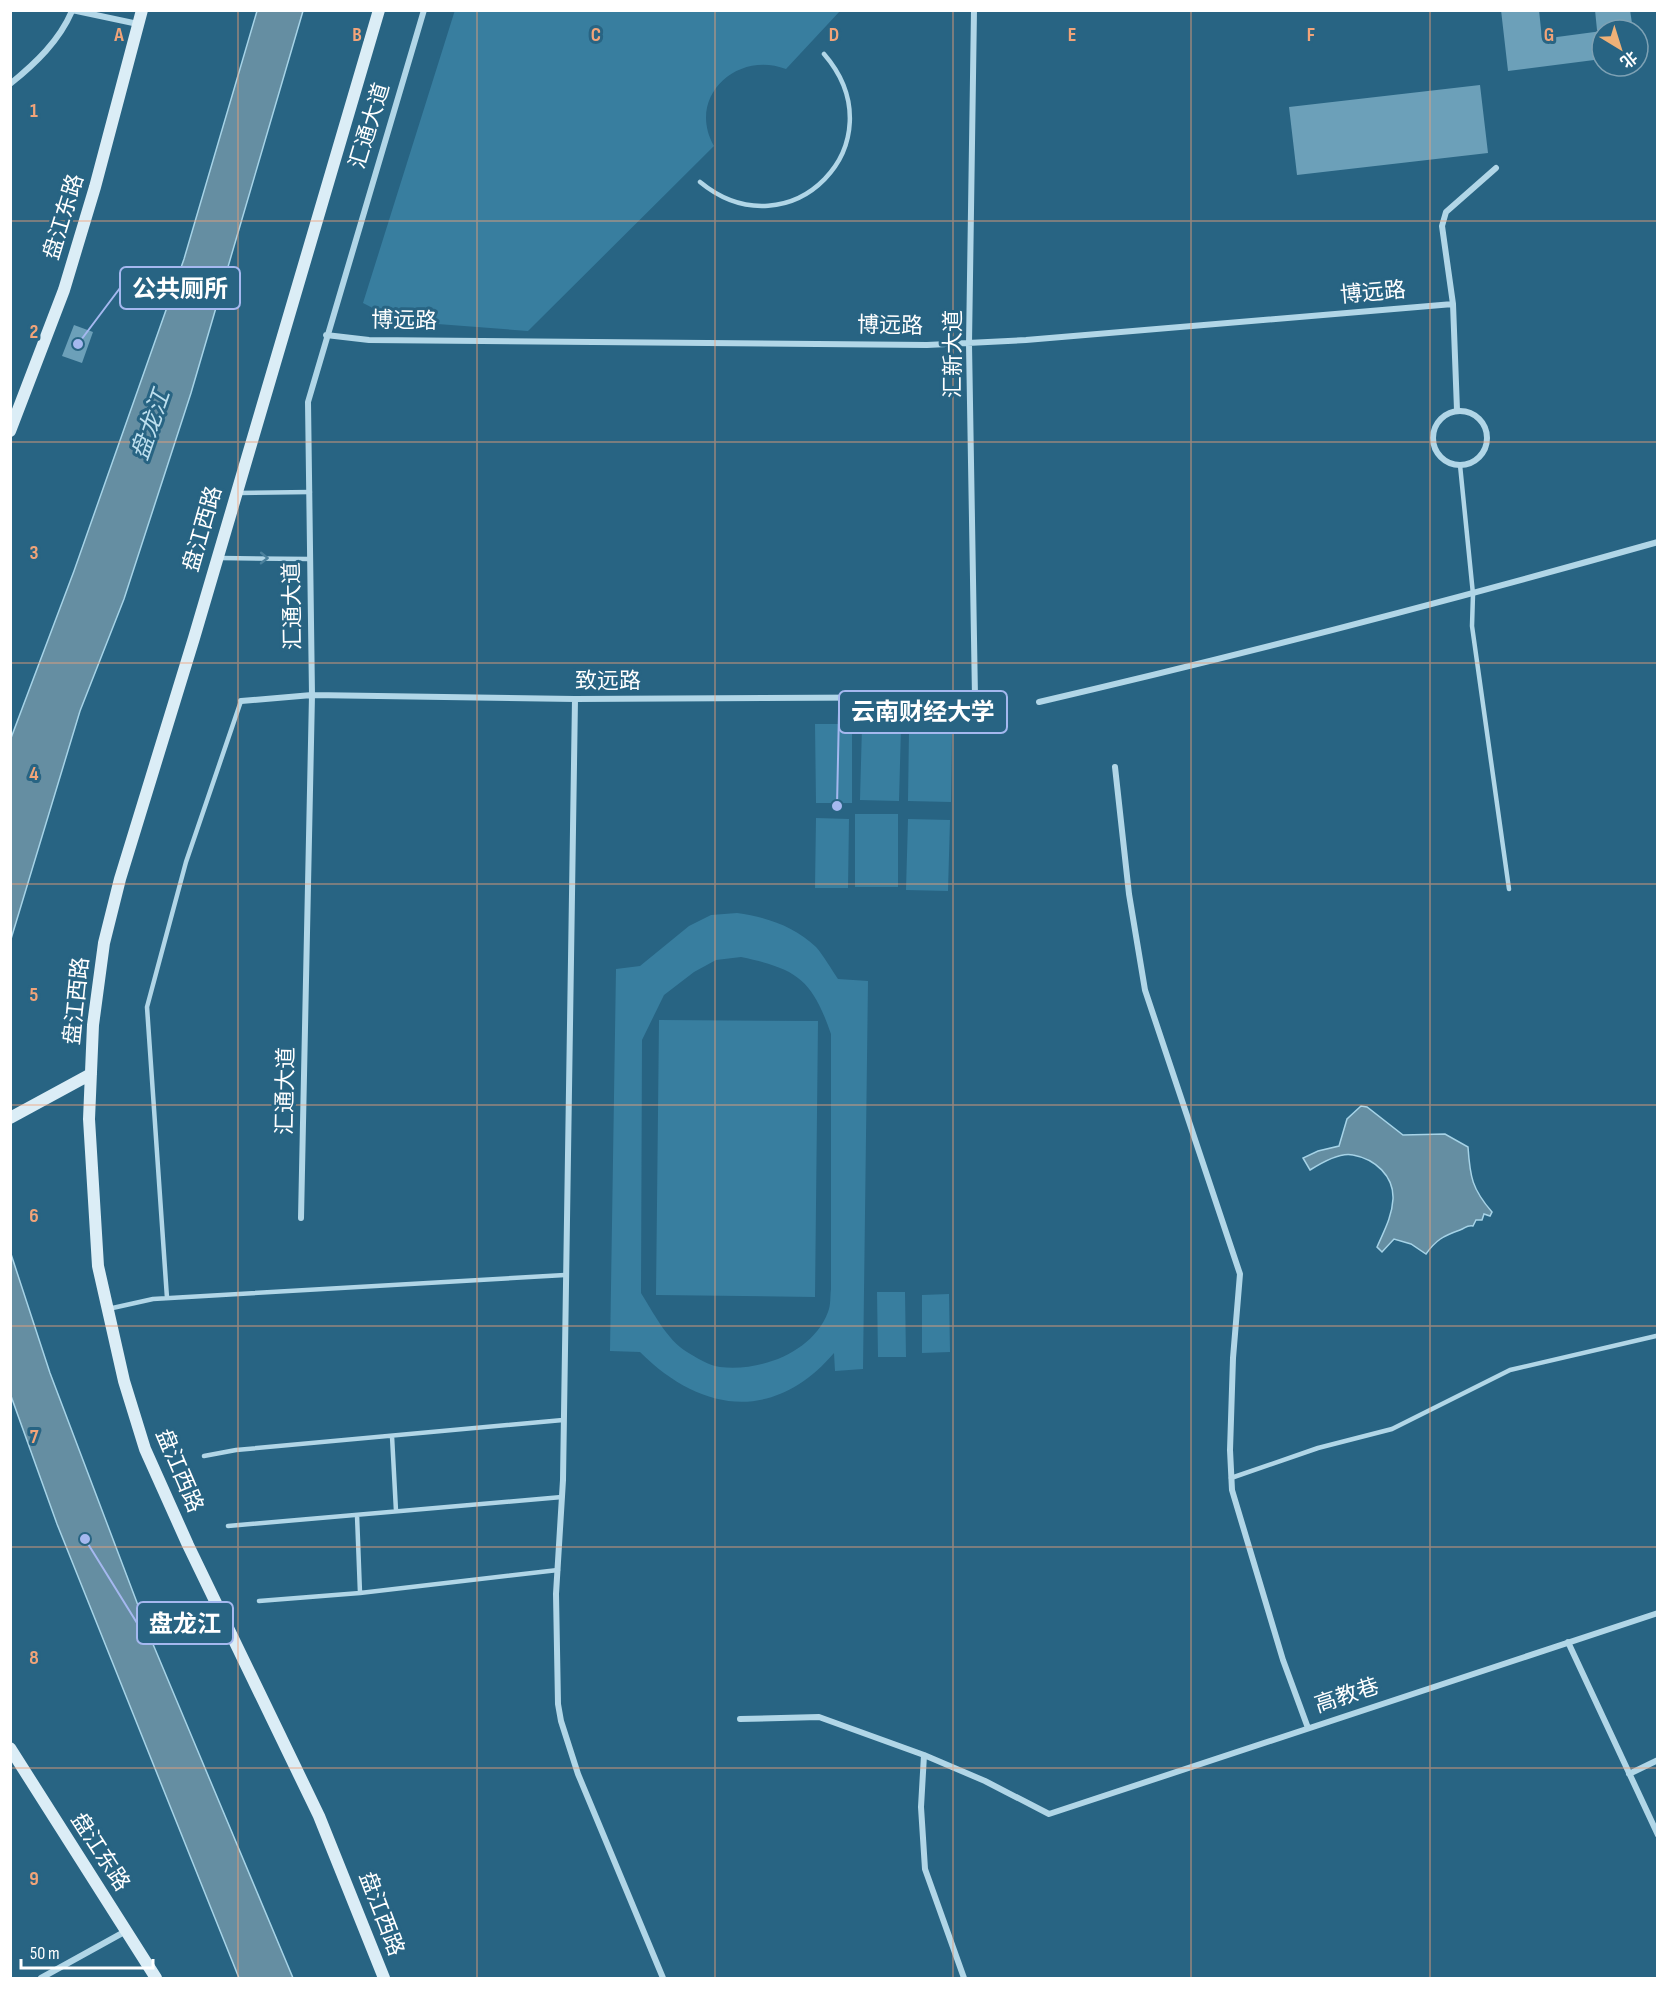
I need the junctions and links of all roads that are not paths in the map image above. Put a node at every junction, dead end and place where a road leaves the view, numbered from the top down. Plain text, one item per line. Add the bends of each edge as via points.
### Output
1 (142, 10) edge
2 (379, 10) edge
3 (424, 10) edge
4 (974, 10) edge
5 (72, 11) edge
6 (138, 24) junction
7 (824, 54) dead end
8 (10, 84) edge
9 (1496, 168) dead end
10 (700, 182) dead end
11 (1453, 304) junction
12 (326, 334) junction
13 (969, 344) junction
14 (1457, 410) junction
15 (10, 431) edge
16 (1460, 465) junction
17 (310, 492) junction
18 (236, 493) junction
19 (1658, 542) edge
20 (217, 558) junction
21 (310, 559) junction
22 (1473, 594) junction
23 (312, 696) junction
24 (975, 697) joint
25 (575, 699) junction
26 (241, 701) joint
27 (1039, 702) dead end
28 (1115, 767) dead end
29 (1509, 889) dead end
30 (91, 1074) junction
31 (10, 1118) edge
32 (301, 1218) dead end
33 (565, 1275) junction
34 (166, 1298) junction
35 (108, 1309) junction
36 (1656, 1336) dead end
37 (563, 1420) junction
38 (392, 1436) junction
39 (204, 1456) dead end
40 (1232, 1478) junction
41 (562, 1497) junction
42 (396, 1511) junction
43 (357, 1515) junction
44 (228, 1526) dead end
45 (558, 1570) junction
46 (360, 1593) junction
47 (259, 1601) dead end
48 (1658, 1613) edge
49 (1568, 1642) junction
50 (740, 1719) dead end
51 (1308, 1728) junction
52 (10, 1748) edge
53 (924, 1755) junction
54 (1658, 1760) edge
55 (1629, 1774) junction
56 (1658, 1835) edge
57 (126, 1931) junction
58 (41, 1978) edge
59 (156, 1978) edge
60 (384, 1978) edge
61 (663, 1978) edge
62 (964, 1978) edge

1 - 6 street, 盘江东路
2 - 18 street, 盘江西路
3 - 12 street, 汇通大道
4 - 13 street, 汇新大道
5 - 6 street
5 - 8 street via 65,27 36,63
6 - 15 street, 盘江东路 via 64,290
7 - 10 lane via 848,93 850,116 843,154 825,180 814,190 786,203 755,207 725,199
9 - 11 street via 1446,212 1443,240
11 - 13 street, 博远路
11 - 14 street
12 - 13 street, 博远路 via 397,340
12 - 17 street, 汇通大道 via 308,402
13 - 24 street, 汇新大道
14 - 16 street via 1440,419 1432,440 1439,456
14 - 16 street via 1479,417 1488,436 1479,458
16 - 22 lane
17 - 18 lane
17 - 21 street, 汇通大道
18 - 20 street, 盘江西路
19 - 22 street
20 -> 21 lane
20 - 30 street, 盘江西路 via 120,879 103,955
21 - 23 street, 汇通大道
22 - 27 street
22 - 29 lane via 1475,649
23 - 25 street, 致远路
23 - 26 street, 致远路
23 - 32 street, 汇通大道
24 - 25 street, 致远路
25 - 33 street
26 - 34 lane via 186,862 147,1007
28 - 40 street via 1129,894 1145,990 1240,1274 1233,1358
30 - 31 street
30 - 35 street, 盘江西路 via 89,1119 98,1266
33 - 34 lane
33 - 37 street
34 - 35 lane
35 - 60 street, 盘江西路 via 145,1449 319,1816
36 - 40 lane via 1510,1371 1392,1429 1318,1448
37 - 38 lane
37 - 41 street
38 - 39 lane
38 - 42 lane
40 - 51 street via 1232,1490 1279,1649
41 - 42 lane
41 - 45 street
42 - 43 lane
43 - 44 lane
43 - 46 lane
45 - 46 lane
45 - 61 street via 561,1721 578,1774
46 - 47 lane
48 - 49 street, 高教巷
49 - 51 street, 高教巷
49 - 55 street
50 - 53 street via 819,1717
51 - 53 street, 高教巷 via 1049,1814
52 - 57 street, 盘江东路
53 - 62 street via 921,1807 925,1869
54 - 55 street
55 - 56 street
57 - 58 street
57 - 59 street, 盘江东路

